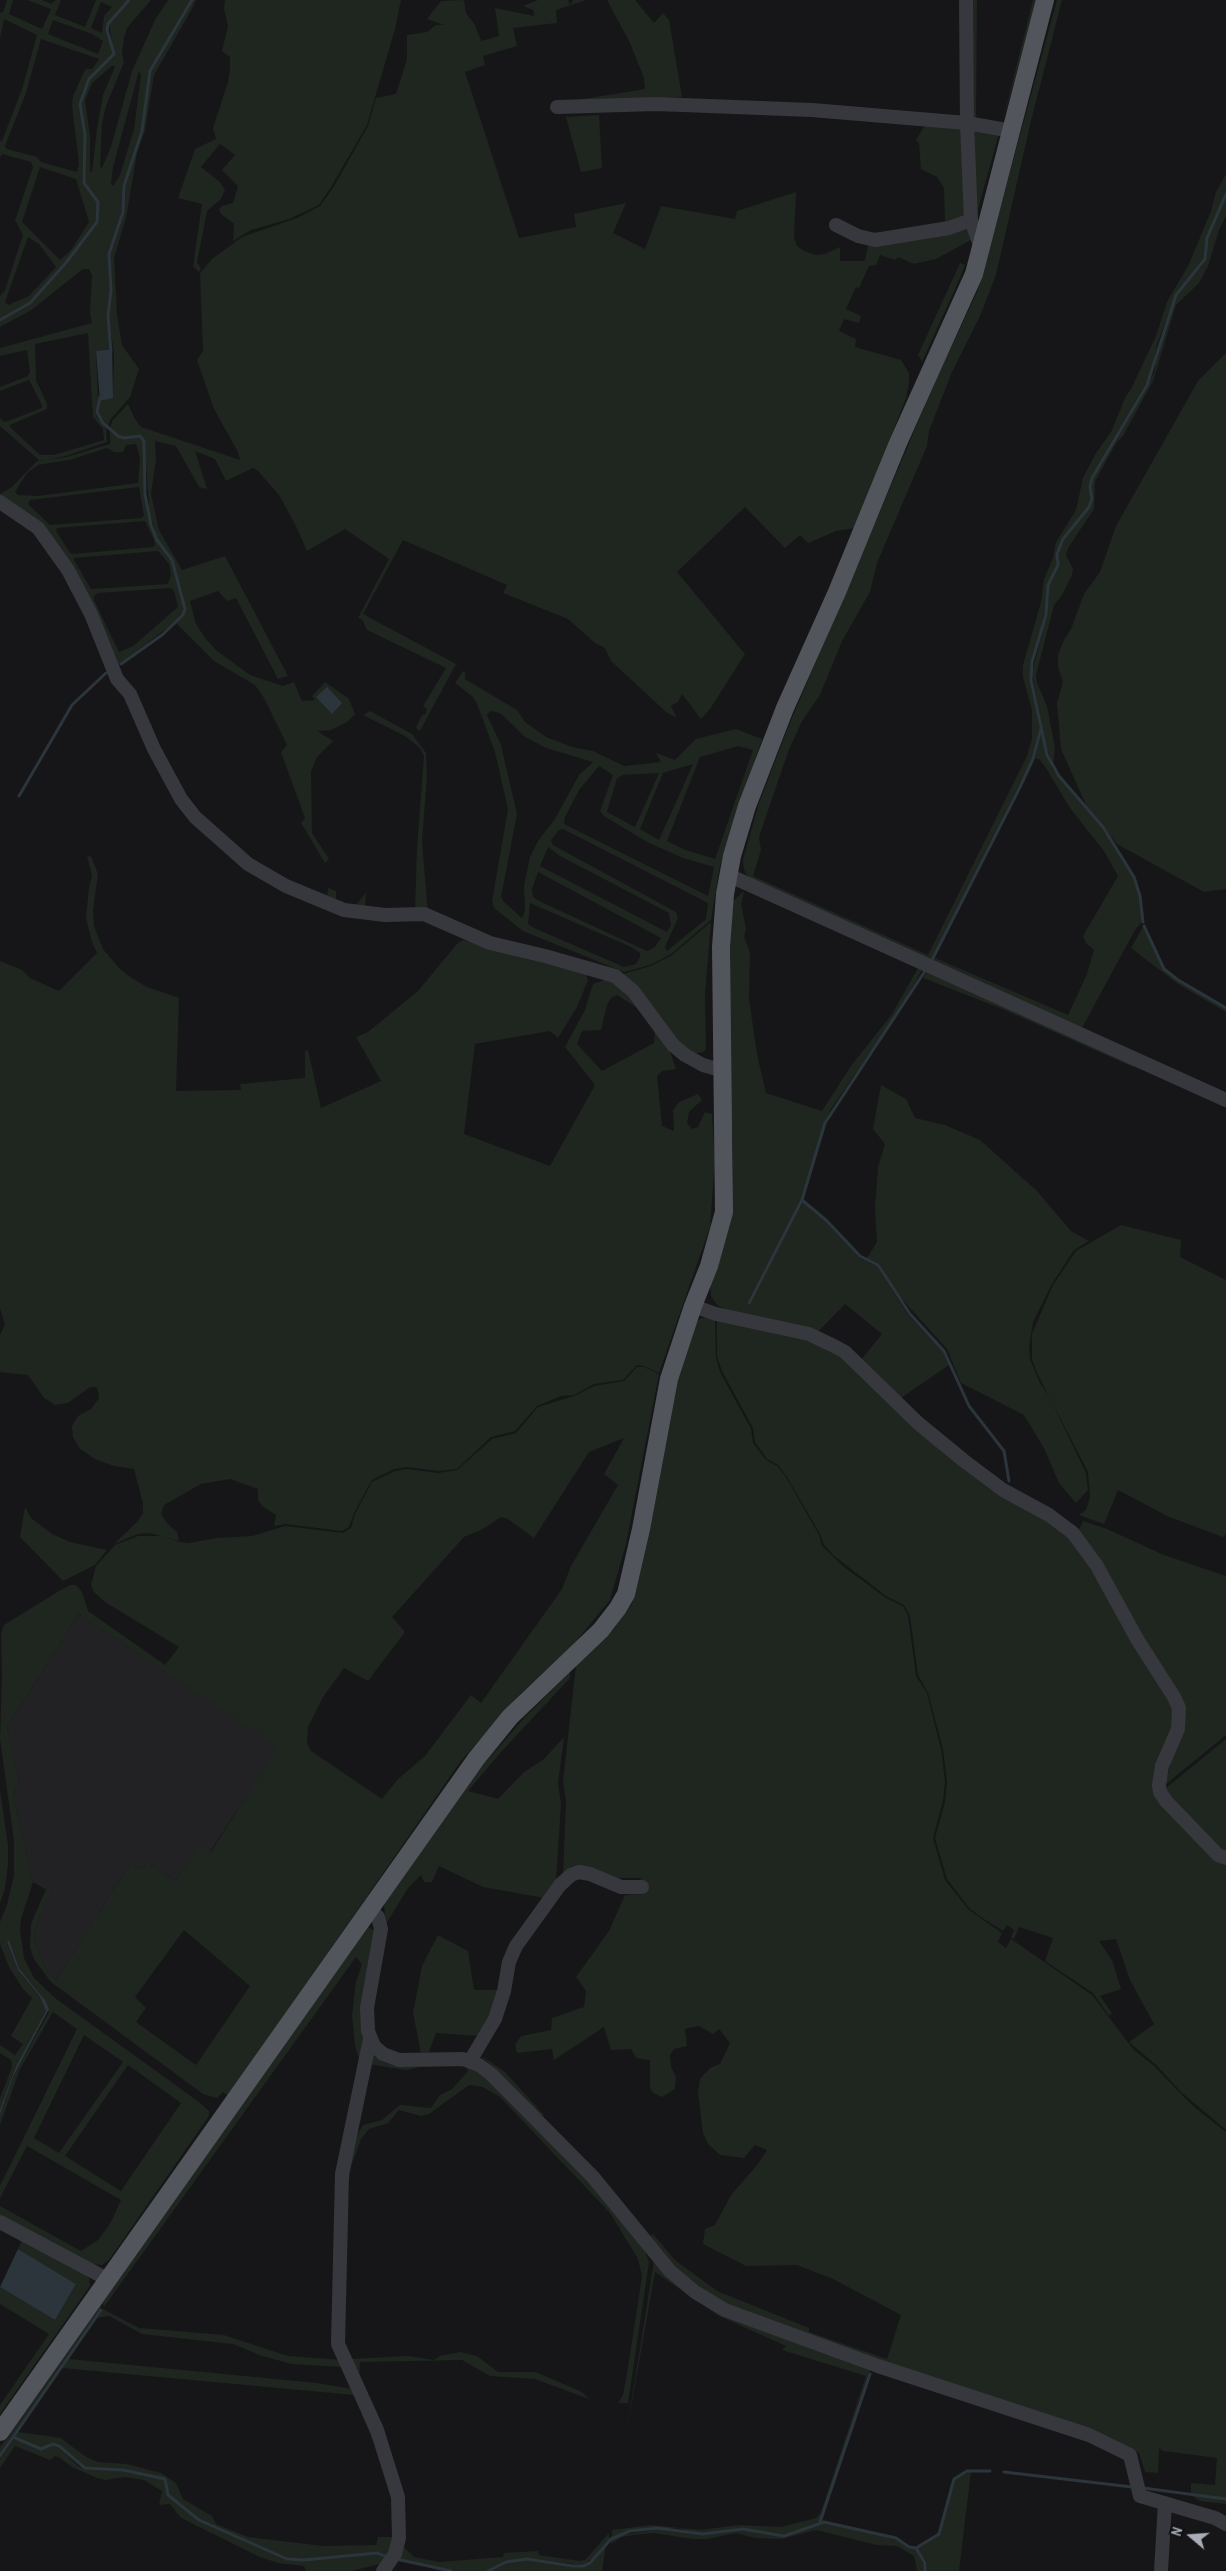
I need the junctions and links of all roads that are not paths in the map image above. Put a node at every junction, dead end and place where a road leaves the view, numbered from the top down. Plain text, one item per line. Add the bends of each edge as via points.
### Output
1 (966, 0) edge
2 (1045, 0) edge
3 (557, 107) dead end
4 (967, 123) junction
5 (1012, 131) junction
6 (971, 220) junction
7 (836, 225) dead end
8 (981, 248) junction
9 (0, 502) edge
10 (728, 875) junction
11 (724, 1071) junction
12 (1226, 1100) edge
13 (693, 1306) junction
14 (1226, 1858) edge
15 (642, 1887) dead end
16 (369, 1908) junction
17 (370, 2039) junction
18 (470, 2061) junction
19 (0, 2222) edge
20 (109, 2280) junction
21 (0, 2432) edge
22 (1164, 2503) junction
23 (1226, 2524) edge
24 (383, 2571) edge
25 (1161, 2571) edge

1 - 4 street
2 - 5 main road
3 - 4 street via 711,105
4 - 5 street
4 - 6 street
5 - 8 main road
6 - 7 street via 949,228 875,240
6 - 8 street
8 - 10 main road via 966,294 898,443 785,708 747,806
9 - 11 street via 38,528 68,570 91,614 117,679 130,694 181,799 202,824 248,864 286,886 344,910 385,915 424,914 490,943 615,976 633,990 685,1055
10 - 11 main road via 721,947
10 - 12 street
11 - 13 main road via 724,1212 709,1266
13 - 14 street via 809,1334 845,1352 963,1460 1003,1490 1049,1515 1073,1533 1097,1566 1179,1708 1178,1729 1162,1766 1160,1792 1218,1855
13 - 16 main road via 669,1379 632,1574 618,1608 601,1630 492,1738
15 - 18 street via 621,1887 580,1872 570,1875 560,1885 516,1946 495,2019
16 - 17 street via 378,1917 381,1929 367,2008
16 - 20 main road
17 - 18 street via 383,2054 399,2060
17 - 24 street via 342,2174 338,2344 377,2430 398,2497 396,2554
18 - 22 street via 504,2086 593,2177 670,2271 708,2301 878,2366 1089,2435 1130,2455 1140,2496
19 - 20 street
20 - 21 main road
22 - 23 street
22 - 25 street

